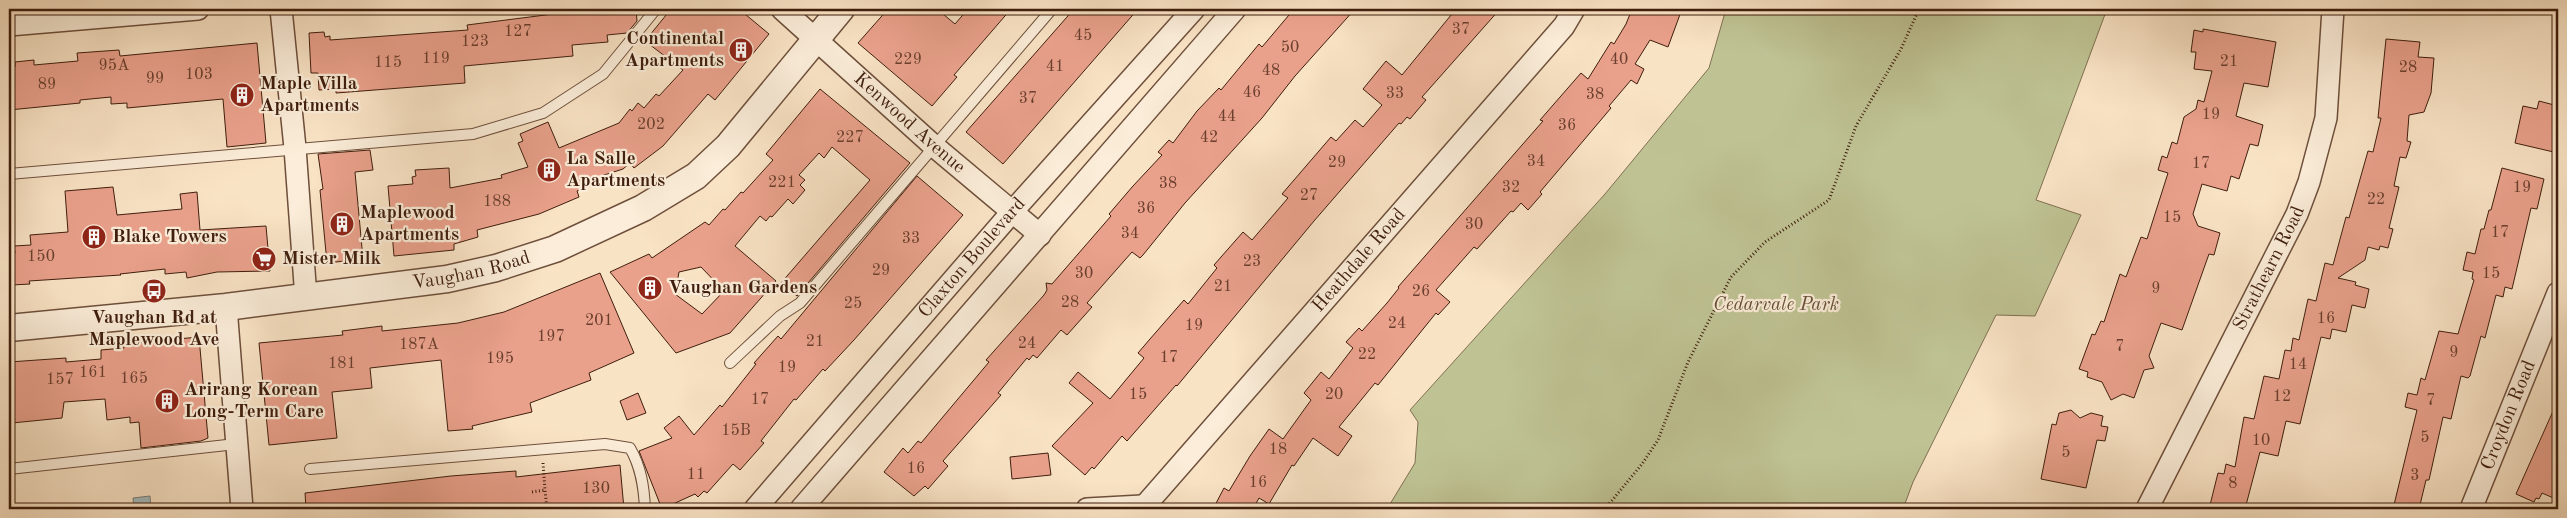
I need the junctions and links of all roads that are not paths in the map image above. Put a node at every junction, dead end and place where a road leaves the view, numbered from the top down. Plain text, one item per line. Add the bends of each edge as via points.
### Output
1 (198, 9) edge
2 (281, 9) edge
3 (656, 9) edge
4 (782, 9) edge
5 (841, 9) edge
6 (1052, 9) edge
7 (1194, 9) edge
8 (1235, 9) edge
9 (1574, 9) edge
10 (2333, 9) edge
11 (9, 25) edge
12 (816, 38) junction
13 (935, 147) junction
14 (295, 148) junction
15 (9, 174) edge
16 (1012, 212) junction
17 (1040, 235) junction
18 (2558, 293) edge
19 (306, 298) junction
20 (226, 307) junction
21 (9, 328) edge
22 (730, 363) dead end
23 (236, 444) junction
24 (9, 469) edge
25 (310, 469) dead end
26 (1142, 508) edge
27 (242, 509) edge
28 (645, 509) edge
29 (755, 509) edge
30 (801, 509) edge
31 (1087, 509) edge
32 (2147, 509) edge
33 (2471, 509) edge

1 - 11 street
2 - 14 street
3 - 14 lane via 603,74 543,113 473,134
4 - 12 street, Kenwood Avenue
5 - 12 street, Vaughan Road
6 - 13 lane
7 - 16 street, Claxton Boulevard
8 - 17 street, Claxton Boulevard
9 - 26 street, Heathdale Road via 1564,26
10 - 32 street, Strathearn Road via 2326,118 2309,182 2297,214
12 - 13 street, Kenwood Avenue
12 - 19 street, Vaughan Road via 728,146 696,176 643,208 555,249 496,268 447,279
13 - 16 street, Kenwood Avenue
13 - 22 lane via 800,303 780,316
14 - 15 lane
14 - 19 street
16 - 17 street, Kenwood Avenue
16 - 29 street, Claxton Boulevard
17 - 30 street, Claxton Boulevard
18 - 33 street, Croydon Road
19 - 20 street, Vaughan Road
20 - 21 street, Vaughan Road
20 - 23 street
23 - 24 lane
23 - 27 street
25 - 28 lane via 605,444 630,448 643,485
26 - 31 street

